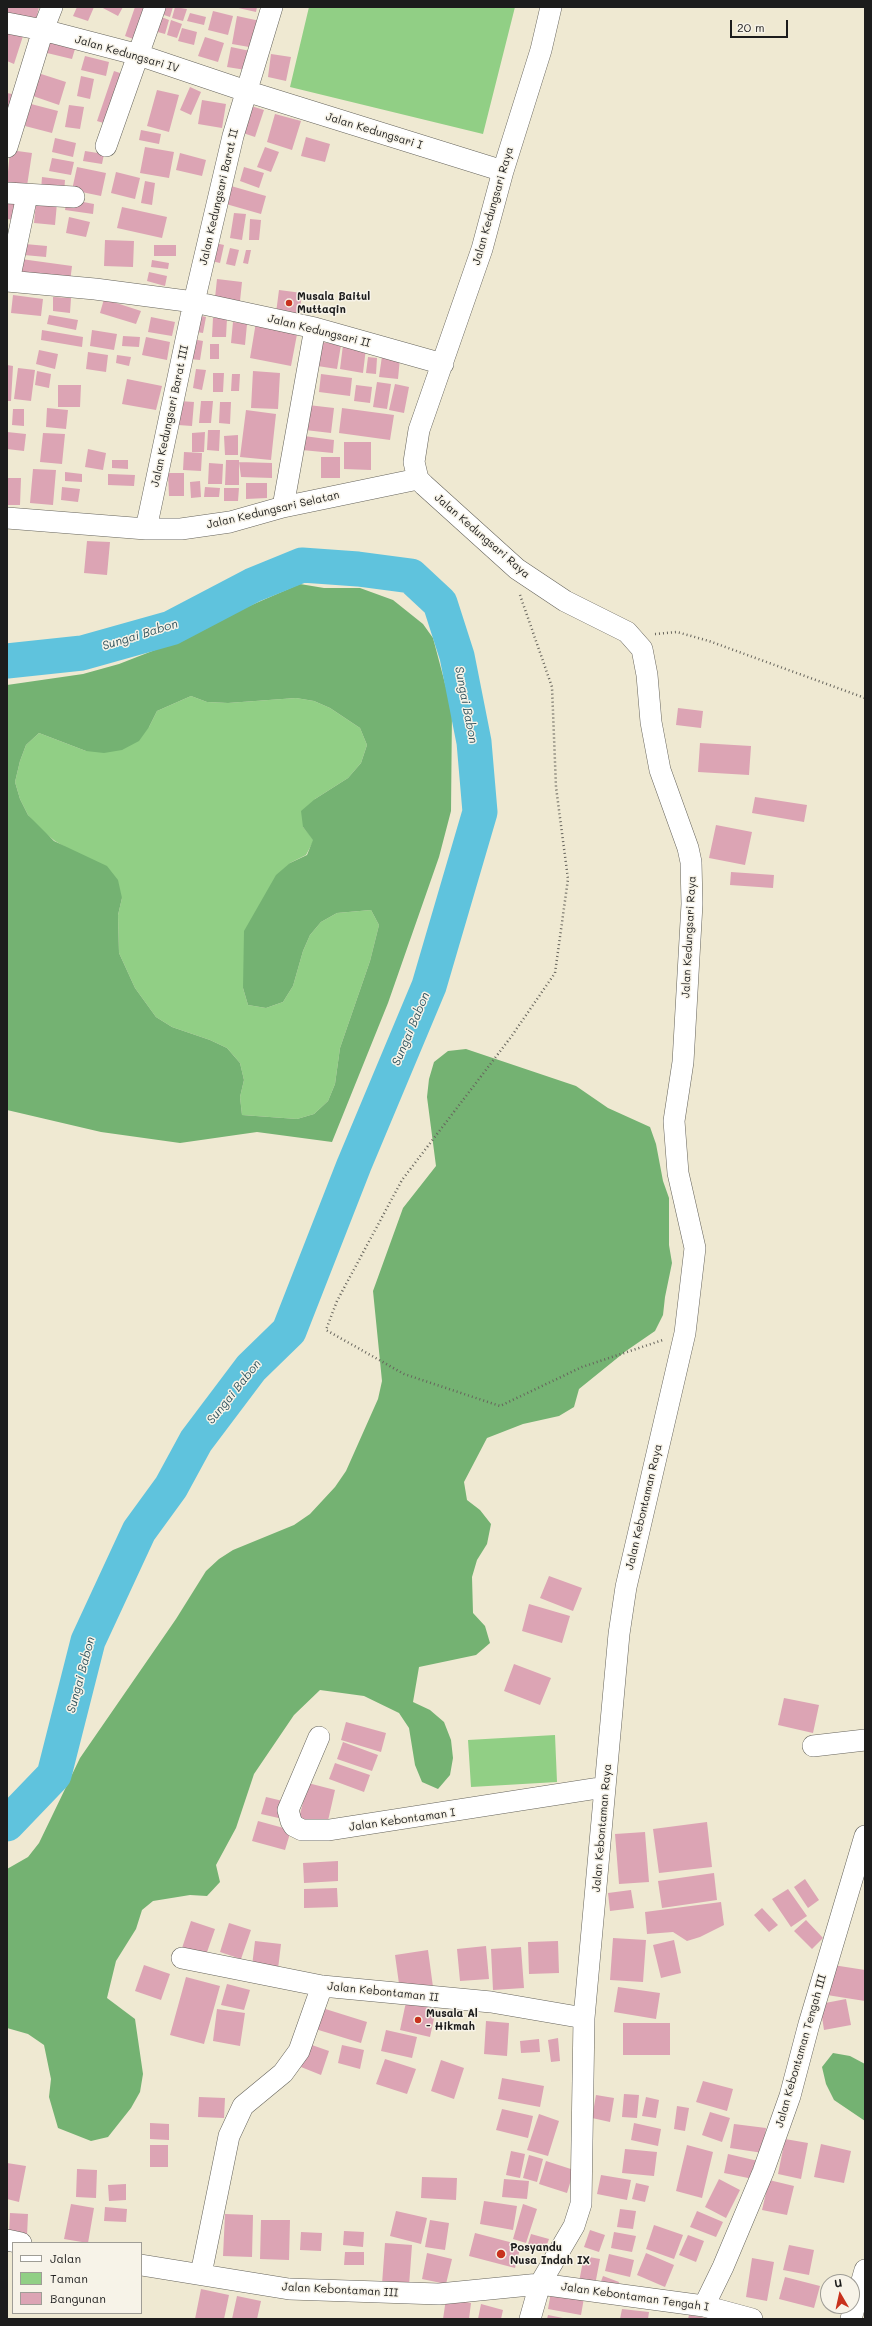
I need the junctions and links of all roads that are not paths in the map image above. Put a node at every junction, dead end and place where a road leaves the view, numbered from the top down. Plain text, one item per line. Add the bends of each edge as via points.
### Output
1 (52, 7) edge
2 (155, 7) edge
3 (272, 7) edge
4 (551, 7) edge
5 (7, 23) edge
6 (43, 30) junction
7 (139, 55) junction
8 (246, 91) junction
9 (106, 146) dead end
10 (7, 147) edge
11 (503, 171) junction
12 (7, 193) edge
13 (27, 196) junction
14 (74, 197) dead end
15 (8, 281) edge
16 (194, 302) junction
17 (315, 328) junction
18 (443, 364) junction
19 (418, 479) junction
20 (283, 507) junction
21 (7, 518) edge
22 (146, 529) junction
23 (685, 1333) joint
24 (318, 1737) dead end
25 (865, 1740) edge
26 (812, 1746) dead end
27 (605, 1787) junction
28 (865, 1836) edge
29 (182, 1958) dead end
30 (322, 1986) junction
31 (584, 2018) junction
32 (142, 2265) edge
33 (865, 2270) edge
34 (201, 2274) junction
35 (540, 2284) junction
36 (704, 2306) junction
37 (530, 2319) edge
38 (752, 2319) edge
39 (851, 2319) edge

1 - 6 street
2 - 7 street
3 - 8 street, Jalan Kedungsari Barat II
4 - 11 street, Jalan Kedungsari Raya via 541,50
5 - 6 street, Jalan Kedungsari IV
6 - 7 street, Jalan Kedungsari IV
6 - 10 street
7 - 8 street, Jalan Kedungsari IV
7 - 9 street
8 - 11 street, Jalan Kedungsari I
8 - 16 street, Jalan Kedungsari Barat II
11 - 18 street, Jalan Kedungsari Raya via 482,249
12 - 13 street
13 - 14 street
13 - 15 street
15 - 16 street, Jalan Kedungsari II
16 - 17 street, Jalan Kedungsari II
16 - 22 street, Jalan Kedungsari Barat III
17 - 18 street, Jalan Kedungsari II
17 - 20 street
18 - 19 street, Jalan Kedungsari Raya via 419,430 414,453
19 - 20 street, Jalan Kedungsari Selatan
19 - 23 street, Jalan Kedungsari Raya via 517,569 565,601 627,632 642,649 660,770 691,862 692,904 683,1062 674,1121 678,1173 695,1248
20 - 22 street, Jalan Kedungsari Selatan via 230,522 181,529
21 - 22 street, Jalan Kedungsari Selatan
23 - 27 street, Jalan Kebontaman Raya via 626,1587
24 - 27 street, Jalan Kebontaman I via 288,1810 294,1826 302,1830 329,1830
25 - 26 street
27 - 31 street, Jalan Kebontaman Raya
28 - 36 street, Jalan Kebontaman Tengah III via 790,2096 763,2172
29 - 30 street, Jalan Kebontaman II
30 - 31 street, Jalan Kebontaman II via 491,2002
30 - 34 street via 299,2051 283,2073 243,2106 229,2136
31 - 35 street, Jalan Kebontaman Raya via 581,2204 574,2226
32 - 34 street, Jalan Kebontaman III
33 - 39 street
34 - 35 street, Jalan Kebontaman III via 289,2289 390,2293 446,2293
35 - 36 street, Jalan Kebontaman Tengah I
35 - 37 street, Jalan Kebontaman Raya
36 - 38 street, Jalan Kebontaman Tengah I

